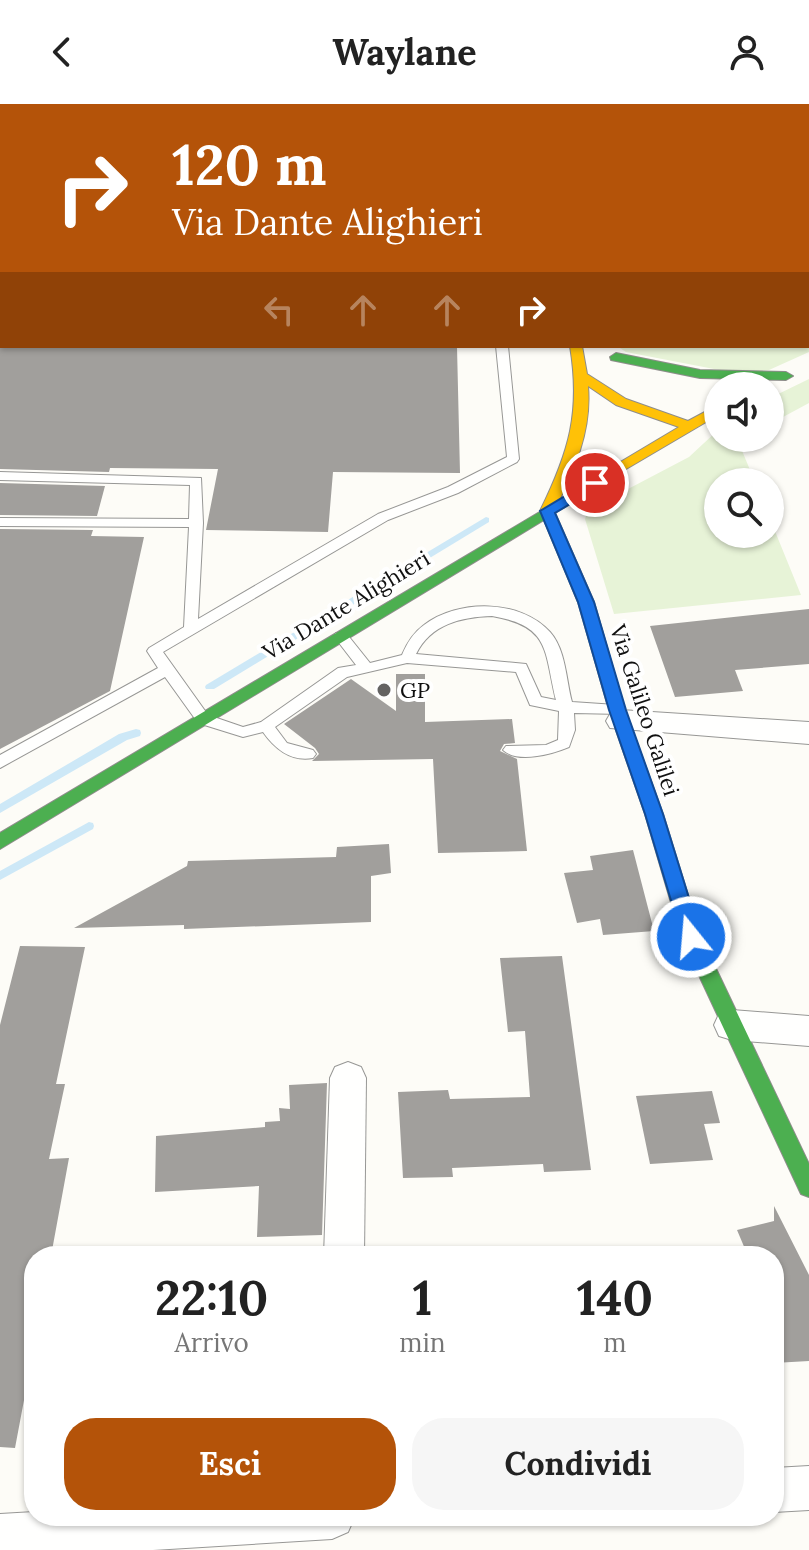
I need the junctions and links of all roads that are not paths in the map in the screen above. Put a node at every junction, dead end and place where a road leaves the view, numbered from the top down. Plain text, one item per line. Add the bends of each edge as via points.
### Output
1 (502, 348) edge
2 (577, 348) edge
3 (611, 352) edge
4 (809, 367) edge
5 (786, 376) joint
6 (584, 377) junction
7 (647, 383) dead end
8 (668, 400) dead end
9 (704, 417) edge
10 (689, 426) junction
11 (0, 476) edge
12 (547, 511) junction
13 (0, 522) edge
14 (196, 523) junction
15 (191, 630) junction
16 (341, 636) junction
17 (407, 658) junction
18 (367, 669) junction
19 (166, 670) junction
20 (565, 707) junction
21 (619, 716) junction
22 (203, 719) junction
23 (266, 726) junction
24 (809, 733) edge
25 (511, 750) dead end
26 (308, 754) dead end
27 (0, 762) edge
28 (0, 842) edge
29 (732, 1025) junction
30 (809, 1031) edge
31 (348, 1078) dead end
32 (809, 1187) edge
33 (344, 1246) edge
34 (809, 1488) edge
35 (784, 1489) edge
36 (174, 1526) edge
37 (0, 1537) edge

1 - 15 lane via 513,459 383,517
2 - 6 main road
3 - 5 main road via 691,376
3 - 7 main road
4 - 5 main road
6 - 10 main road via 626,406
6 - 12 main road via 586,417 576,455
8 - 10 main road
9 - 10 main road, Via Dante Alighieri
10 - 12 main road, Via Dante Alighieri
11 - 14 lane via 197,481
12 - 16 main road, Via Dante Alighieri
12 - 21 main road, Via Galileo Galilei via 586,602
13 - 14 lane
14 - 15 lane
15 - 19 lane via 154,651
16 - 18 lane
16 - 22 main road, Via Dante Alighieri
17 - 18 lane
17 - 20 lane via 521,667 535,701
17 - 20 lane via 411,642 461,613 518,617 547,637
18 - 23 lane via 343,672
19 - 22 lane
19 - 27 lane
20 - 21 lane
20 - 25 lane via 570,730 564,743 547,750
21 - 24 street
21 - 29 main road, Via Galileo Galilei via 691,937
22 - 23 lane via 243,732
22 - 28 main road, Via Dante Alighieri
23 - 26 lane via 282,747
29 - 30 street
29 - 32 main road, Via Galileo Galilei
31 - 33 street
34 - 35 street
36 - 37 street

